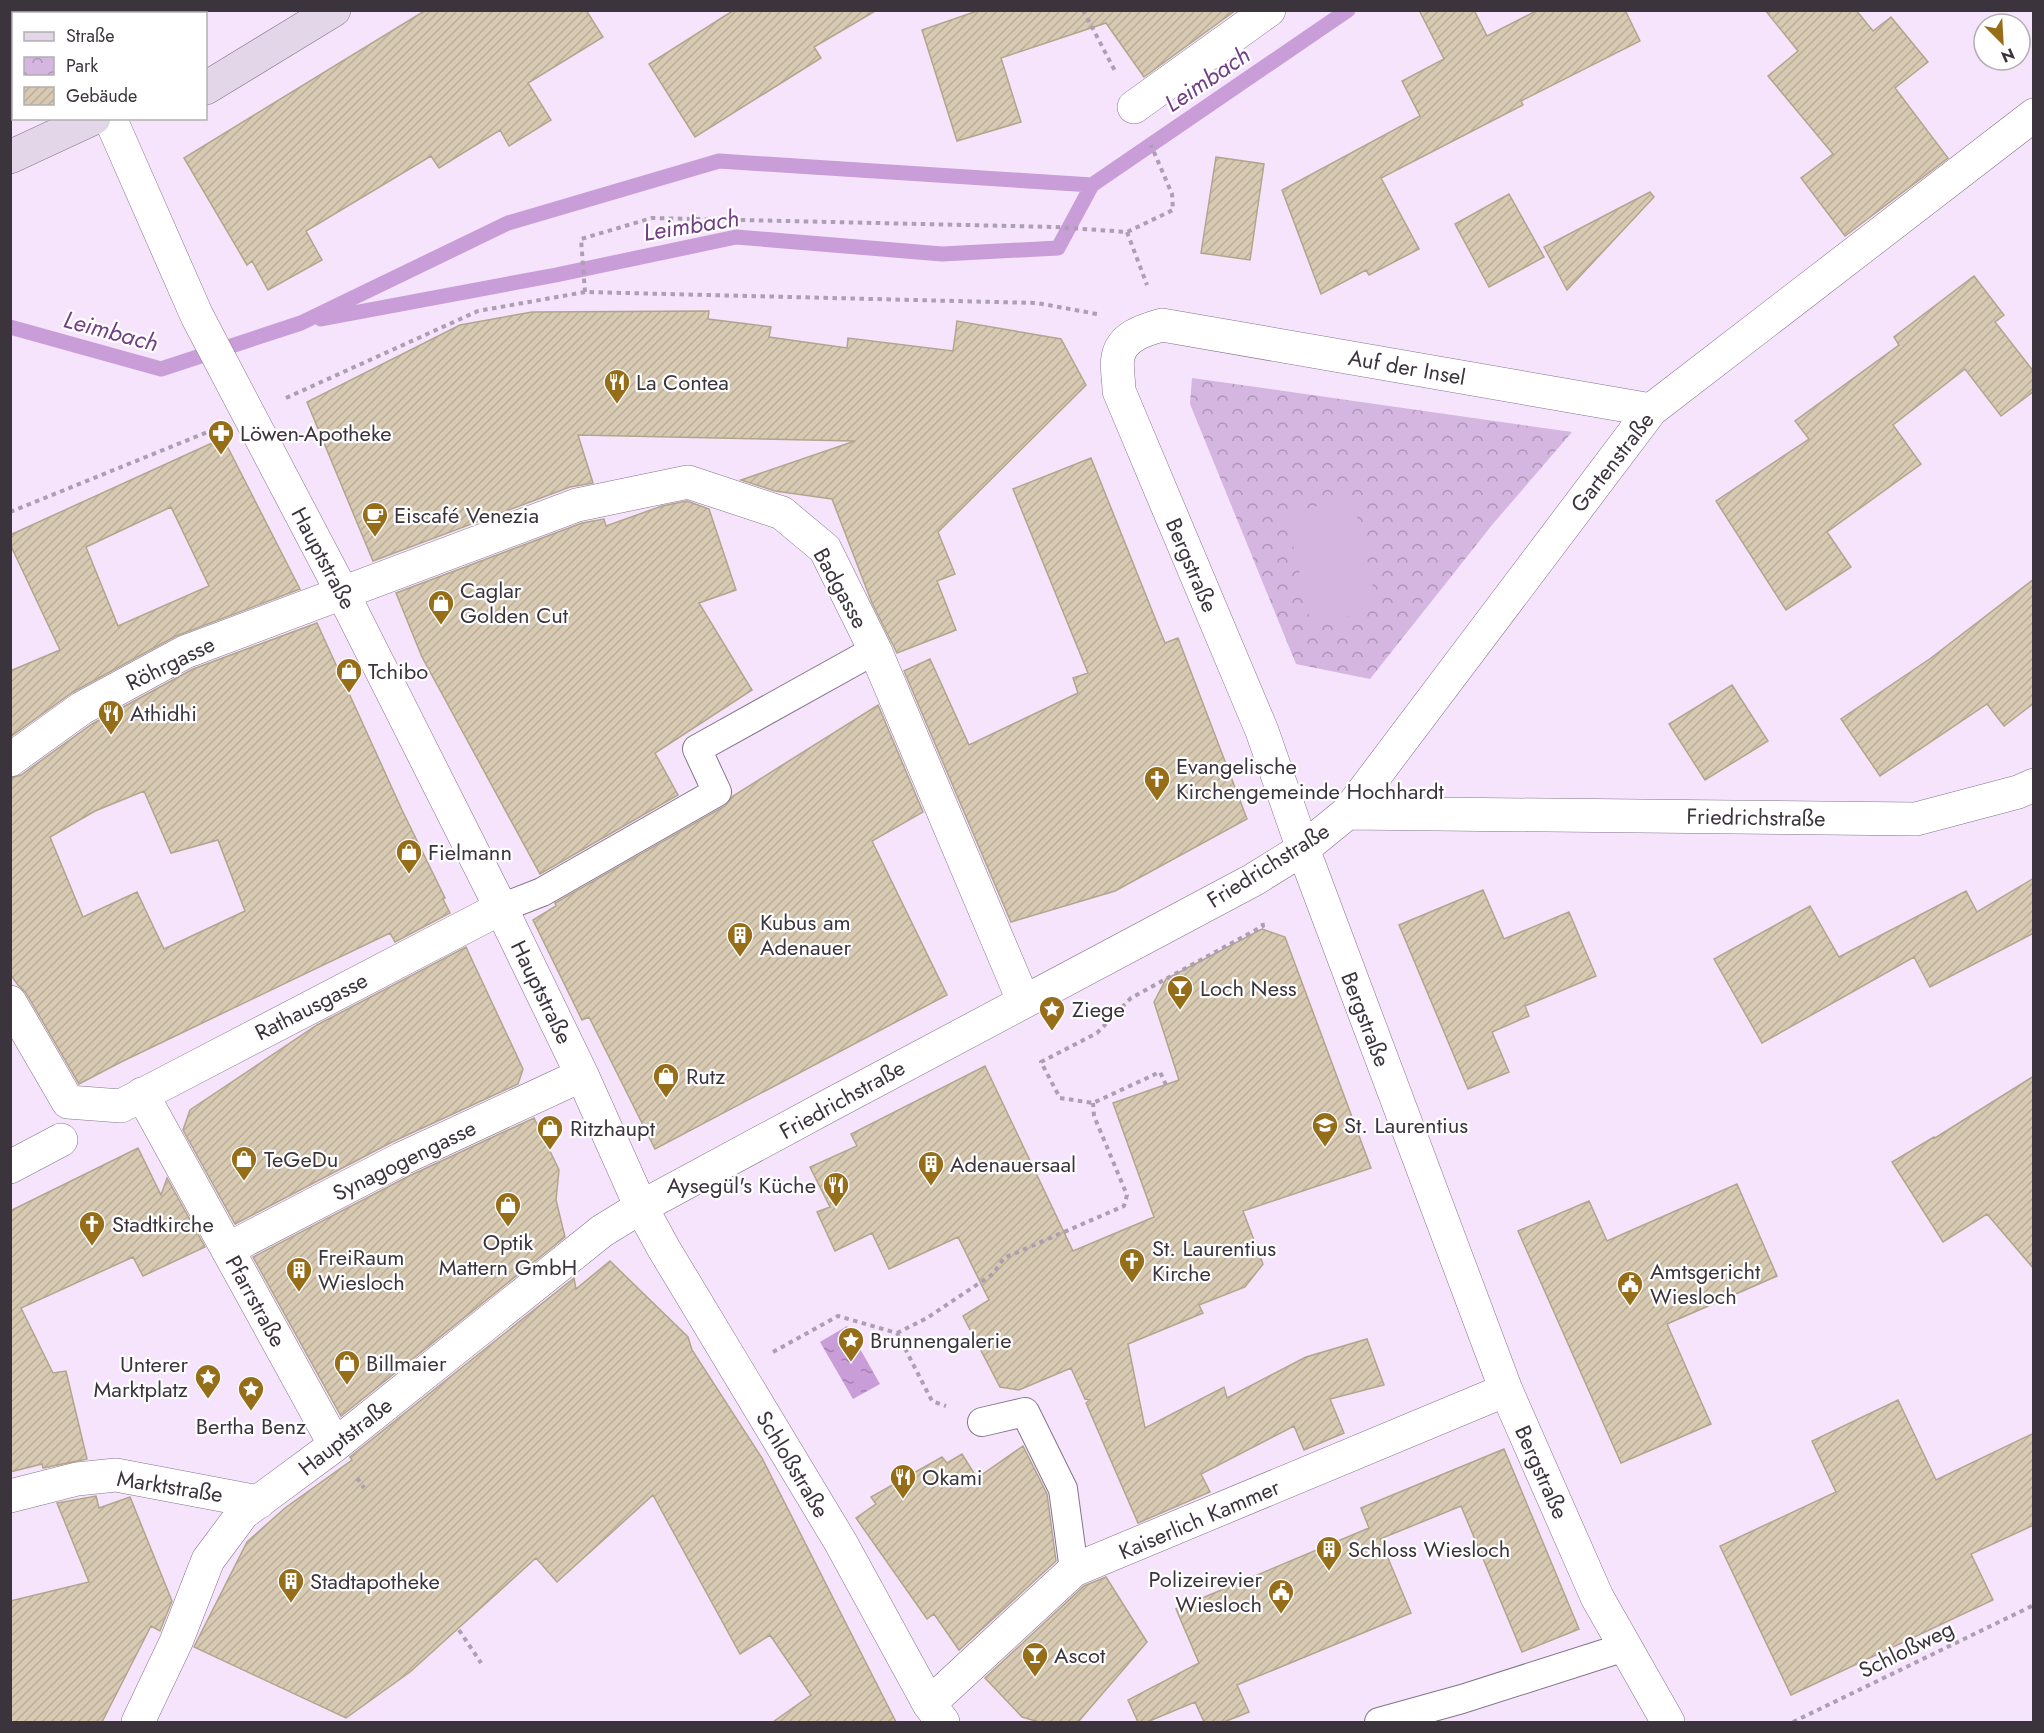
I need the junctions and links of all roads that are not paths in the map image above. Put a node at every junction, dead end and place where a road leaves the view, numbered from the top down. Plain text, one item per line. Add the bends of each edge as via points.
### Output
1 (334, 10) edge
2 (1269, 10) edge
3 (207, 87) edge
4 (1134, 107) road end
5 (2034, 115) edge
6 (90, 120) edge
7 (111, 120) edge
8 (10, 157) edge
9 (1162, 325) joint
10 (1651, 410) junction
11 (356, 587) junction
12 (874, 650) junction
13 (10, 760) edge
14 (2034, 785) edge
15 (1347, 813) junction
16 (1303, 849) junction
17 (501, 908) junction
18 (1023, 1000) junction
19 (10, 1002) edge
20 (582, 1075) junction
21 (132, 1100) junction
22 (61, 1140) dead end
23 (10, 1167) edge
24 (641, 1207) junction
25 (228, 1249) junction
26 (1506, 1390) junction
27 (982, 1422) road end
28 (335, 1445) junction
29 (10, 1496) edge
30 (259, 1502) junction
31 (1074, 1570) junction
32 (1625, 1647) junction
33 (936, 1713) edge
34 (138, 1722) edge
35 (1379, 1722) edge
36 (1668, 1722) edge

1 - 3 street
2 - 4 street
5 - 10 street, Gartenstraße
6 - 8 street
7 - 11 street, Hauptstraße via 197,316 247,411
9 - 10 street, Auf der Insel
9 - 16 street, Bergstraße via 1138,332 1125,343 1118,356 1119,391 1262,731
10 - 15 street, Gartenstraße
11 - 12 street, Badgasse via 577,505 688,482 782,513 825,549
11 - 13 street, Röhrgasse via 185,652 82,708
11 - 17 street, Hauptstraße
12 - 17 lane via 697,749 717,792 542,892
12 - 18 street, Badgasse
14 - 15 street, Friedrichstraße via 1916,819
15 - 16 street, Friedrichstraße
16 - 18 street, Friedrichstraße via 1253,880
16 - 26 street, Bergstraße
17 - 20 street, Hauptstraße
17 - 21 street, Rathausgasse
18 - 24 street, Friedrichstraße
19 - 21 street via 68,1102
20 - 24 street, Hauptstraße
20 - 25 street, Synagogengasse via 401,1159
21 - 25 street, Pfarrstraße
22 - 23 street
24 - 28 street, Hauptstraße via 602,1231
24 - 33 street, Schloßstraße via 738,1372 830,1514
25 - 28 street, Pfarrstraße
26 - 31 street, Kaiserlich Kammer
26 - 32 street, Bergstraße via 1597,1597
27 - 31 lane via 1025,1412 1063,1489
28 - 30 street, Hauptstraße
29 - 30 street, Marktstraße via 77,1479 116,1475
30 - 34 street, Hauptstraße via 243,1513 207,1560 176,1642
31 - 33 street, Kaiserlich Kammer
32 - 35 lane
32 - 36 street, Bergstraße

